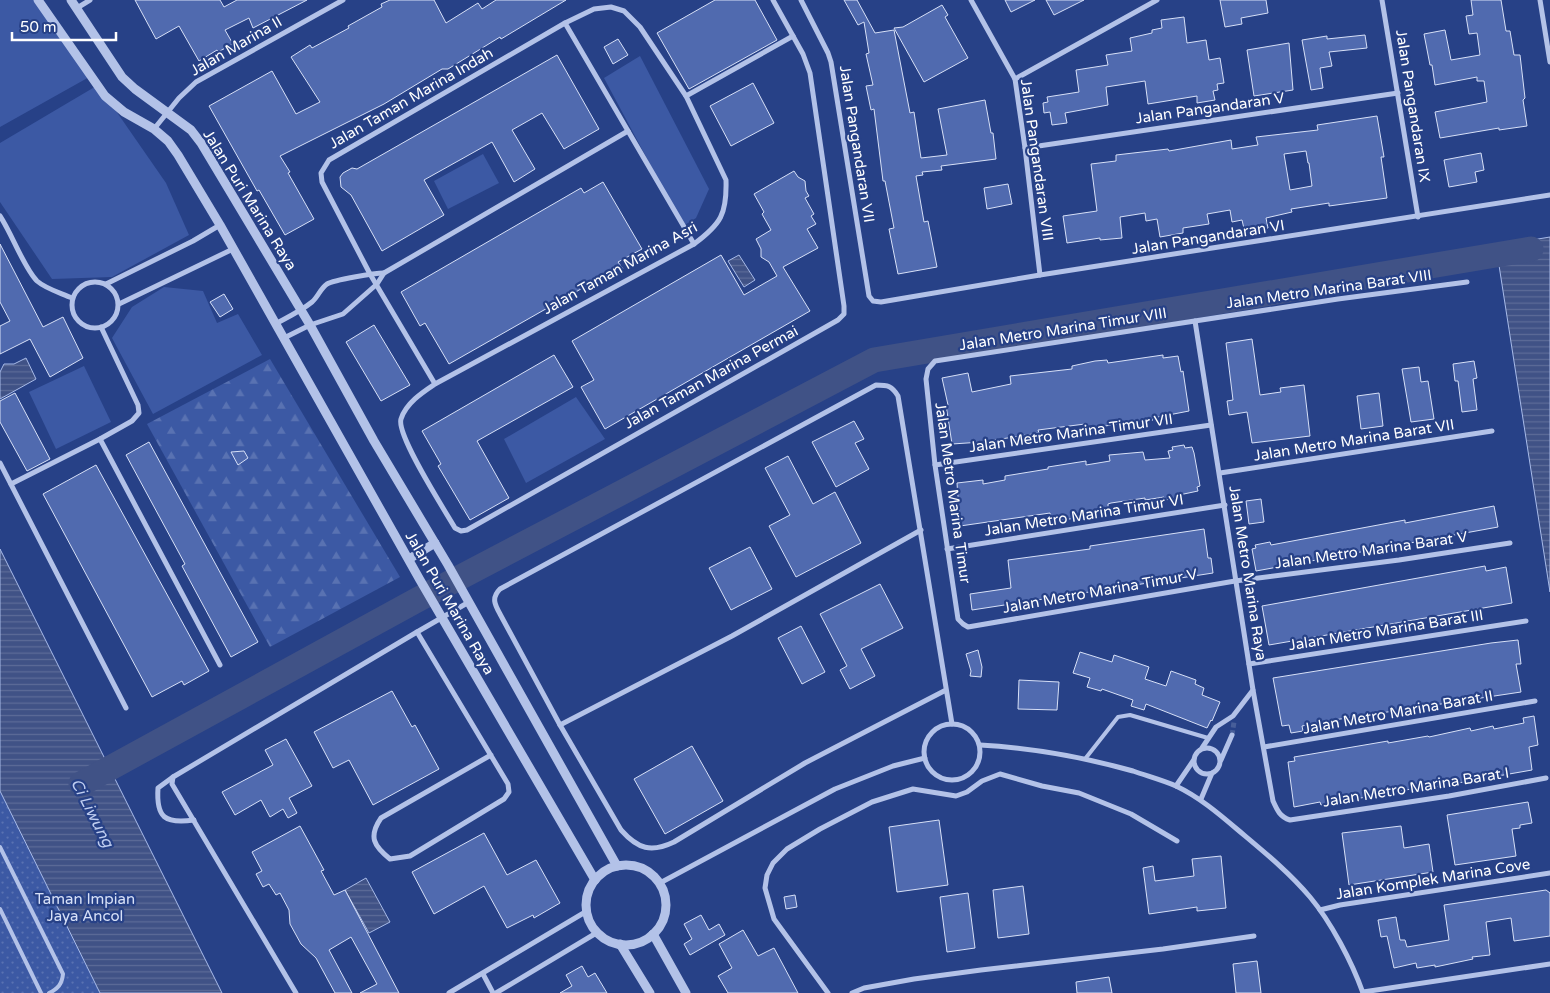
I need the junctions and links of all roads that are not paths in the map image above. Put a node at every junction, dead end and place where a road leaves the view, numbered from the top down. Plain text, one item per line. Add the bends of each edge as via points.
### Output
1 (38, 0) edge
2 (90, 0) edge
3 (343, 0) edge
4 (773, 0) edge
5 (801, 0) edge
6 (971, 0) edge
7 (1156, 0) edge
8 (1382, 0) edge
9 (1540, 0) edge
10 (74, 4) edge
11 (565, 23) junction
12 (793, 36) junction
13 (1550, 62) edge
14 (1015, 79) junction
15 (1398, 92) junction
16 (686, 96) junction
17 (167, 112) junction
18 (154, 129) junction
19 (628, 131) junction
20 (1025, 148) junction
21 (1550, 195) edge
22 (0, 216) edge
23 (1418, 217) junction
24 (220, 225) junction
25 (694, 244) junction
26 (233, 249) junction
27 (384, 273) junction
28 (370, 274) junction
29 (1040, 275) junction
30 (1467, 282) dead end
31 (106, 284) junction
32 (377, 284) junction
33 (72, 298) junction
34 (870, 298) joint
35 (118, 304) junction
36 (301, 310) junction
37 (1195, 321) junction
38 (275, 324) junction
39 (310, 325) junction
40 (101, 327) junction
41 (284, 338) junction
42 (935, 361) joint
43 (435, 384) junction
44 (1212, 425) junction
45 (1492, 431) dead end
46 (100, 439) junction
47 (0, 463) edge
48 (935, 465) junction
49 (1220, 474) junction
50 (11, 484) junction
51 (1225, 505) junction
52 (921, 530) junction
53 (435, 543) junction
54 (1510, 543) dead end
55 (947, 549) junction
56 (409, 559) junction
57 (1236, 581) junction
58 (469, 602) junction
59 (442, 617) junction
60 (1526, 620) dead end
61 (968, 627) joint
62 (417, 632) junction
63 (1249, 664) junction
64 (220, 665) dead end
65 (946, 690) junction
66 (1253, 690) junction
67 (1535, 701) dead end
68 (126, 708) dead end
69 (1233, 716) junction
70 (1234, 722) tunnel mouth
71 (952, 724) junction
72 (560, 726) junction
73 (1232, 735) tunnel mouth
74 (1208, 738) junction
75 (980, 746) junction
76 (1264, 747) junction
77 (1202, 748) junction
78 (491, 755) junction
79 (925, 758) junction
80 (1086, 760) junction
81 (1193, 761) junction
82 (1221, 761) junction
83 (1212, 773) junction
84 (173, 777) junction
85 (1546, 778) dead end
86 (1176, 786) junction
87 (1201, 799) junction
88 (194, 820) junction
89 (1290, 820) joint
90 (1177, 841) dead end
91 (0, 848) edge
92 (617, 866) junction
93 (1550, 873) edge
94 (595, 880) junction
95 (660, 883) junction
96 (0, 909) edge
97 (1320, 910) junction
98 (587, 911) junction
99 (598, 932) junction
100 (653, 934) junction
101 (1254, 936) dead end
102 (620, 944) junction
103 (1550, 964) edge
104 (483, 974) junction
105 (1363, 992) edge
106 (41, 993) edge
107 (49, 993) edge
108 (296, 993) edge
109 (449, 993) edge
110 (495, 993) edge
111 (650, 993) edge
112 (686, 993) edge
113 (828, 993) edge
114 (852, 993) edge

1 - 18 street, Jalan Puri Marina Raya via 105,96 124,112
2 - 10 street
3 - 17 street, Jalan Marina II via 196,82
4 - 12 street, Jalan Taman Marina Permai
5 - 34 street, Jalan Pangandaran VII via 831,62
6 - 14 street, Jalan Pangandaran VIII
7 - 14 street
8 - 15 street, Jalan Pangandaran IX
9 - 13 street
10 - 17 street, Jalan Puri Marina Raya via 122,77
11 - 16 street, Jalan Taman Marina Indah via 594,9 611,7 624,11 640,27
11 - 19 street
11 - 28 street, Jalan Taman Marina Indah via 329,160 321,173 322,182
12 - 16 street
12 - 43 street, Jalan Taman Marina Permai via 810,73 844,306 844,314 838,320 461,531 455,528 400,428 406,410
14 - 20 street, Jalan Pangandaran VIII
15 - 20 street, Jalan Pangandaran V
15 - 23 street, Jalan Pangandaran IX
16 - 25 street, Jalan Taman Marina Asri via 726,180 727,195 723,214 712,230
17 - 18 street, Jalan Marina II
17 - 36 street, Jalan Puri Marina Raya via 191,130 200,143
18 - 24 street, Jalan Puri Marina Raya via 178,155
19 - 25 street
19 - 27 street
20 - 29 street, Jalan Pangandaran VIII
21 - 23 street, Jalan Pangandaran VI
22 - 33 street via 37,280
23 - 29 street, Jalan Pangandaran VI
24 - 26 street, Jalan Puri Marina Raya
24 - 31 street
25 - 43 street, Jalan Taman Marina Asri
26 - 35 street
26 - 38 street, Jalan Puri Marina Raya
27 - 28 street
27 - 32 street
28 - 32 street, Jalan Taman Marina Indah
28 - 36 street via 328,284
29 - 34 street, Jalan Pangandaran VI via 881,302
30 - 37 street, Jalan Metro Marina Barat VIII
31 - 33 street via 90,282 82,285
31 - 35 street via 117,296
32 - 39 street via 343,314
32 - 43 street, Jalan Taman Marina Indah
33 - 40 street via 73,314 78,321 85,326
35 - 40 street via 114,318
36 - 38 street
36 - 39 street, Jalan Puri Marina Raya
37 - 42 street, Jalan Metro Marina Timur VIII
37 - 44 street, Jalan Metro Marina Raya
38 - 41 street, Jalan Puri Marina Raya
39 - 41 street
39 - 53 street, Jalan Puri Marina Raya
40 - 46 street via 138,405 138,413 132,421
41 - 56 street, Jalan Puri Marina Raya
42 - 48 street, Jalan Metro Marina Timur via 928,369 926,379
44 - 48 street, Jalan Metro Marina Timur VII
44 - 49 street, Jalan Metro Marina Raya
45 - 49 street, Jalan Metro Marina Barat VII
46 - 50 street
46 - 64 street
47 - 50 street
48 - 55 street, Jalan Metro Marina Timur
49 - 51 street, Jalan Metro Marina Raya
50 - 68 street
51 - 55 street, Jalan Metro Marina Timur VI
51 - 57 street, Jalan Metro Marina Raya
52 - 65 street
52 - 72 street via 732,636
52 - 72 street via 898,396 893,388 876,385 498,591 494,605
53 - 56 street
53 - 58 street, Jalan Puri Marina Raya
54 - 57 street, Jalan Metro Marina Barat V
55 - 61 street, Jalan Metro Marina Timur via 958,619
56 - 59 street, Jalan Puri Marina Raya
57 - 61 street, Jalan Metro Marina Timur V
57 - 63 street, Jalan Metro Marina Raya
58 - 59 street
58 - 92 street, Jalan Puri Marina Raya
59 - 62 street
59 - 94 street, Jalan Puri Marina Raya
60 - 63 street, Jalan Metro Marina Barat III
62 - 78 street
62 - 84 street
63 - 66 street, Jalan Metro Marina Raya
65 - 71 street
65 - 72 street via 805,763 662,848 648,849 631,842
66 - 69 street
66 - 76 street, Jalan Metro Marina Raya
67 - 76 street, Jalan Metro Marina Barat II
69 - 70 street
69 - 74 street via 1216,727
71 - 75 street via 964,726 974,734
71 - 79 street via 930,734 924,750
73 - 82 street
74 - 77 street
74 - 80 lane via 1130,715 1118,717
75 - 79 street via 980,758 974,769 964,777 952,780 940,777 930,769
75 - 80 street via 1019,747
76 - 89 street, Jalan Metro Marina Raya via 1273,801 1278,812
77 - 81 street
77 - 82 street via 1217,751
78 - 78 street via 508,784 509,792 504,799 410,856 390,859 378,849 373,834 381,818
79 - 95 street via 893,766 836,789
80 - 86 street
81 - 83 street via 1197,770
81 - 86 street
82 - 83 street
83 - 87 street
84 - 88 street via 172,784
84 - 88 street via 158,788 157,803 162,815 178,822
85 - 89 street, Jalan Metro Marina Barat I
86 - 87 street
87 - 97 street via 1284,870
88 - 108 street
90 - 113 street via 1131,814 1079,793 1000,774 956,796 913,789 872,802 787,849 773,863 767,875 765,888 774,918
91 - 107 lane via 63,974 62,982
92 - 94 street
92 - 95 street via 641,868
93 - 97 street, Jalan Komplek Marina Cove
94 - 98 street via 589,889
95 - 100 street via 666,896 666,910 662,923
96 - 106 lane
97 - 105 street via 1355,971
98 - 99 street via 590,923
98 - 104 street
99 - 102 street
99 - 110 street
100 - 102 street via 643,941
100 - 112 street
101 - 114 street via 962,972 864,988
102 - 111 street
103 - 105 street
104 - 109 street
104 - 110 street

